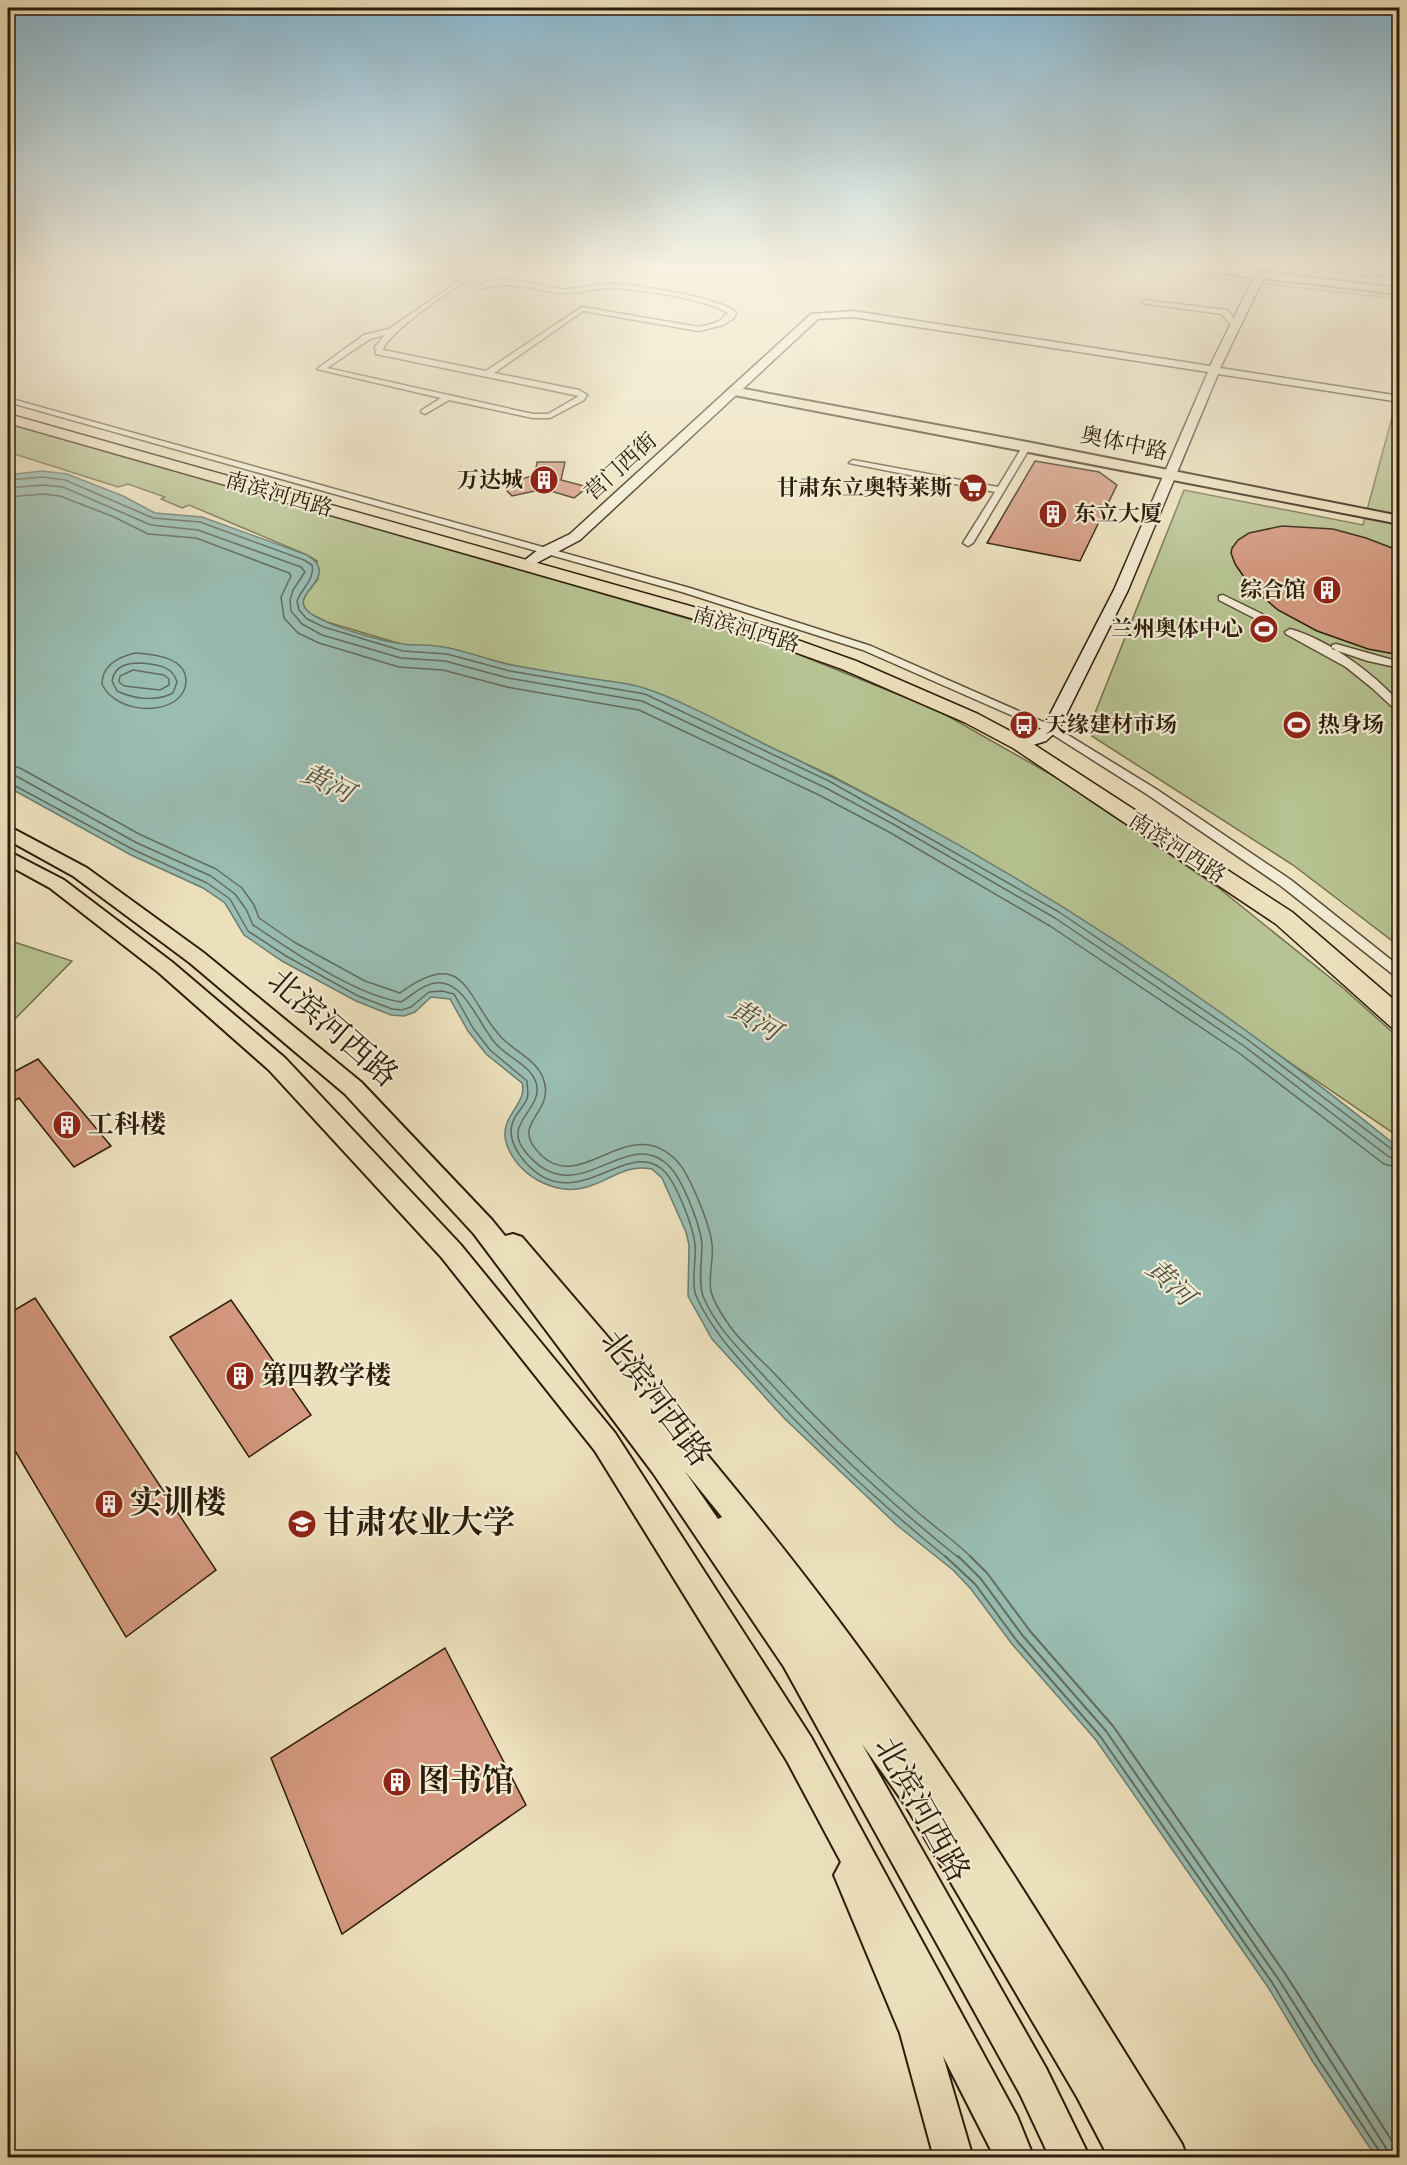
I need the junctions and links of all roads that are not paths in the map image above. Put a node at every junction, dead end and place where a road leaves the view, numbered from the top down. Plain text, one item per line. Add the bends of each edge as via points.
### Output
1 (324, 367) edge
2 (453, 367) edge
3 (498, 367) edge
4 (759, 367) edge
5 (1195, 367) edge
6 (1215, 367) edge
7 (1214, 370) junction
8 (487, 374) junction
9 (733, 391) junction
10 (448, 397) junction
11 (1400, 399) edge
12 (8, 400) edge
13 (8, 407) edge
14 (425, 412) dead end
15 (8, 418) edge
16 (1027, 446) junction
17 (853, 463) dead end
18 (1170, 472) junction
19 (999, 490) junction
20 (1400, 514) edge
21 (399, 519) junction
22 (1400, 520) edge
23 (968, 543) dead end
24 (536, 558) junction
25 (1223, 598) dead end
26 (1258, 616) dead end
27 (1290, 632) dead end
28 (1331, 649) junction
29 (1400, 665) edge
30 (1400, 670) edge
31 (1400, 711) edge
32 (1037, 737) junction
33 (8, 832) edge
34 (8, 857) edge
35 (1400, 975) edge
36 (1400, 997) edge
37 (1400, 1020) edge
38 (353, 1088) junction
39 (644, 1439) junction
40 (615, 1458) junction
41 (663, 1463) junction
42 (799, 1749) junction
43 (954, 2157) edge
44 (1015, 2157) edge
45 (1071, 2157) edge
46 (1130, 2157) edge
47 (1168, 2157) edge

1 - 10 street via 321,369
2 - 8 street
3 - 8 street
4 - 9 street, 营门西街
5 - 7 street, 营门西街
6 - 7 street
7 - 11 street
7 - 18 street
8 - 10 street via 583,395 542,417
9 - 16 main road, 奥体中路
9 - 24 street, 营门西街 via 575,537
10 - 14 street
12 - 21 street, 南滨河西路
13 - 21 highway, 南滨河西路
15 - 21 highway, 南滨河西路
16 - 18 main road, 奥体中路
16 - 19 street
17 - 19 street
18 - 20 main road, 奥体中路
18 - 22 main road, 奥体中路
18 - 32 street via 1120,590
19 - 23 street
21 - 24 highway, 南滨河西路
24 - 32 highway, 南滨河西路 via 860,655
25 - 26 street
27 - 28 street
28 - 29 street
28 - 30 street
28 - 31 street via 1379,687
32 - 35 street, 南滨河西路 via 1152,792 1286,883
32 - 36 highway, 南滨河西路 via 1300,911
32 - 37 highway, 南滨河西路 via 1284,918
33 - 38 main road, 北滨河西路 via 80,872 197,958
34 - 40 main road via 57,884 165,967 277,1064 452,1251
38 - 39 main road, 北滨河西路 via 483,1227
38 - 47 main road via 464,1186 768,1551 890,1718 1002,1889
39 - 40 main road
39 - 41 main road, 北滨河西路
40 - 42 main road
41 - 45 main road, 北滨河西路 via 795,1656 1034,2081
41 - 46 main road via 749,1559 918,1794
42 - 43 main road via 918,2033
42 - 44 main road

